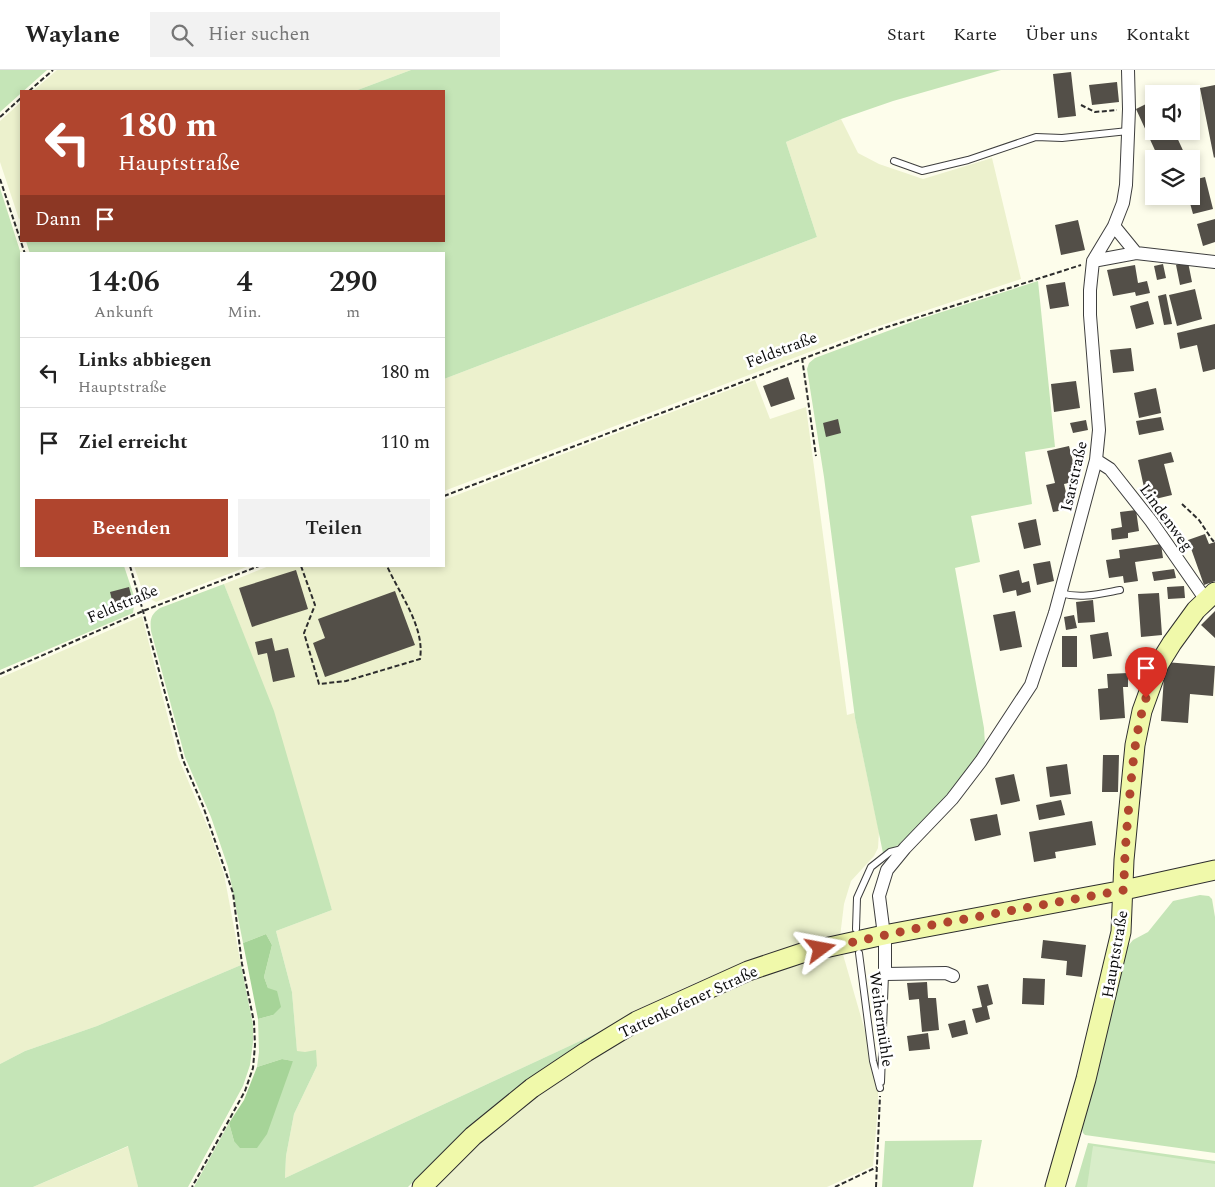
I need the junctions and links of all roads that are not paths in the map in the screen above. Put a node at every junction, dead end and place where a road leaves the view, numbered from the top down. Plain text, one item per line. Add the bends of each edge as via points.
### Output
1 (1128, 70) edge
2 (1128, 131) junction
3 (894, 161) dead end
4 (1114, 226) junction
5 (1136, 253) junction
6 (1093, 261) junction
7 (1215, 262) edge
8 (1096, 460) junction
9 (1120, 590) dead end
10 (1060, 593) junction
11 (1210, 596) edge
12 (905, 848) junction
13 (1215, 870) edge
14 (1124, 890) junction
15 (856, 929) dead end
16 (884, 934) junction
17 (859, 952) dead end
18 (885, 974) junction
19 (953, 976) dead end
20 (422, 1187) edge
21 (1055, 1187) edge

1 - 2 street, Isarstraße
2 - 3 lane via 1062,138 1036,137 968,160 922,171
2 - 4 street, Isarstraße via 1126,185
4 - 5 street
4 - 6 street, Isarstraße
5 - 6 street
5 - 7 street
6 - 8 street, Isarstraße via 1090,315 1099,430
8 - 10 street, Isarstraße
8 - 11 street, Lindenweg via 1110,469
9 - 10 lane via 1094,596 1072,597
10 - 12 street, Isarstraße via 1031,684 952,799
11 - 14 main road, Hauptstraße via 1186,622 1163,657 1142,711 1133,764
12 - 15 lane, Isarstraße via 890,852 871,867 857,898
12 - 16 street, Isarstraße via 887,870 879,896
13 - 14 main road, Tattenkofener Straße
14 - 16 main road, Tattenkofener Straße
14 - 21 main road, Hauptstraße via 1121,932 1071,1137
16 - 18 street
16 - 20 main road, Tattenkofener Straße via 802,953 748,971 637,1021 532,1088 473,1136
17 - 18 lane, Weihermühle via 873,1061 880,1088
18 - 19 street via 941,973

